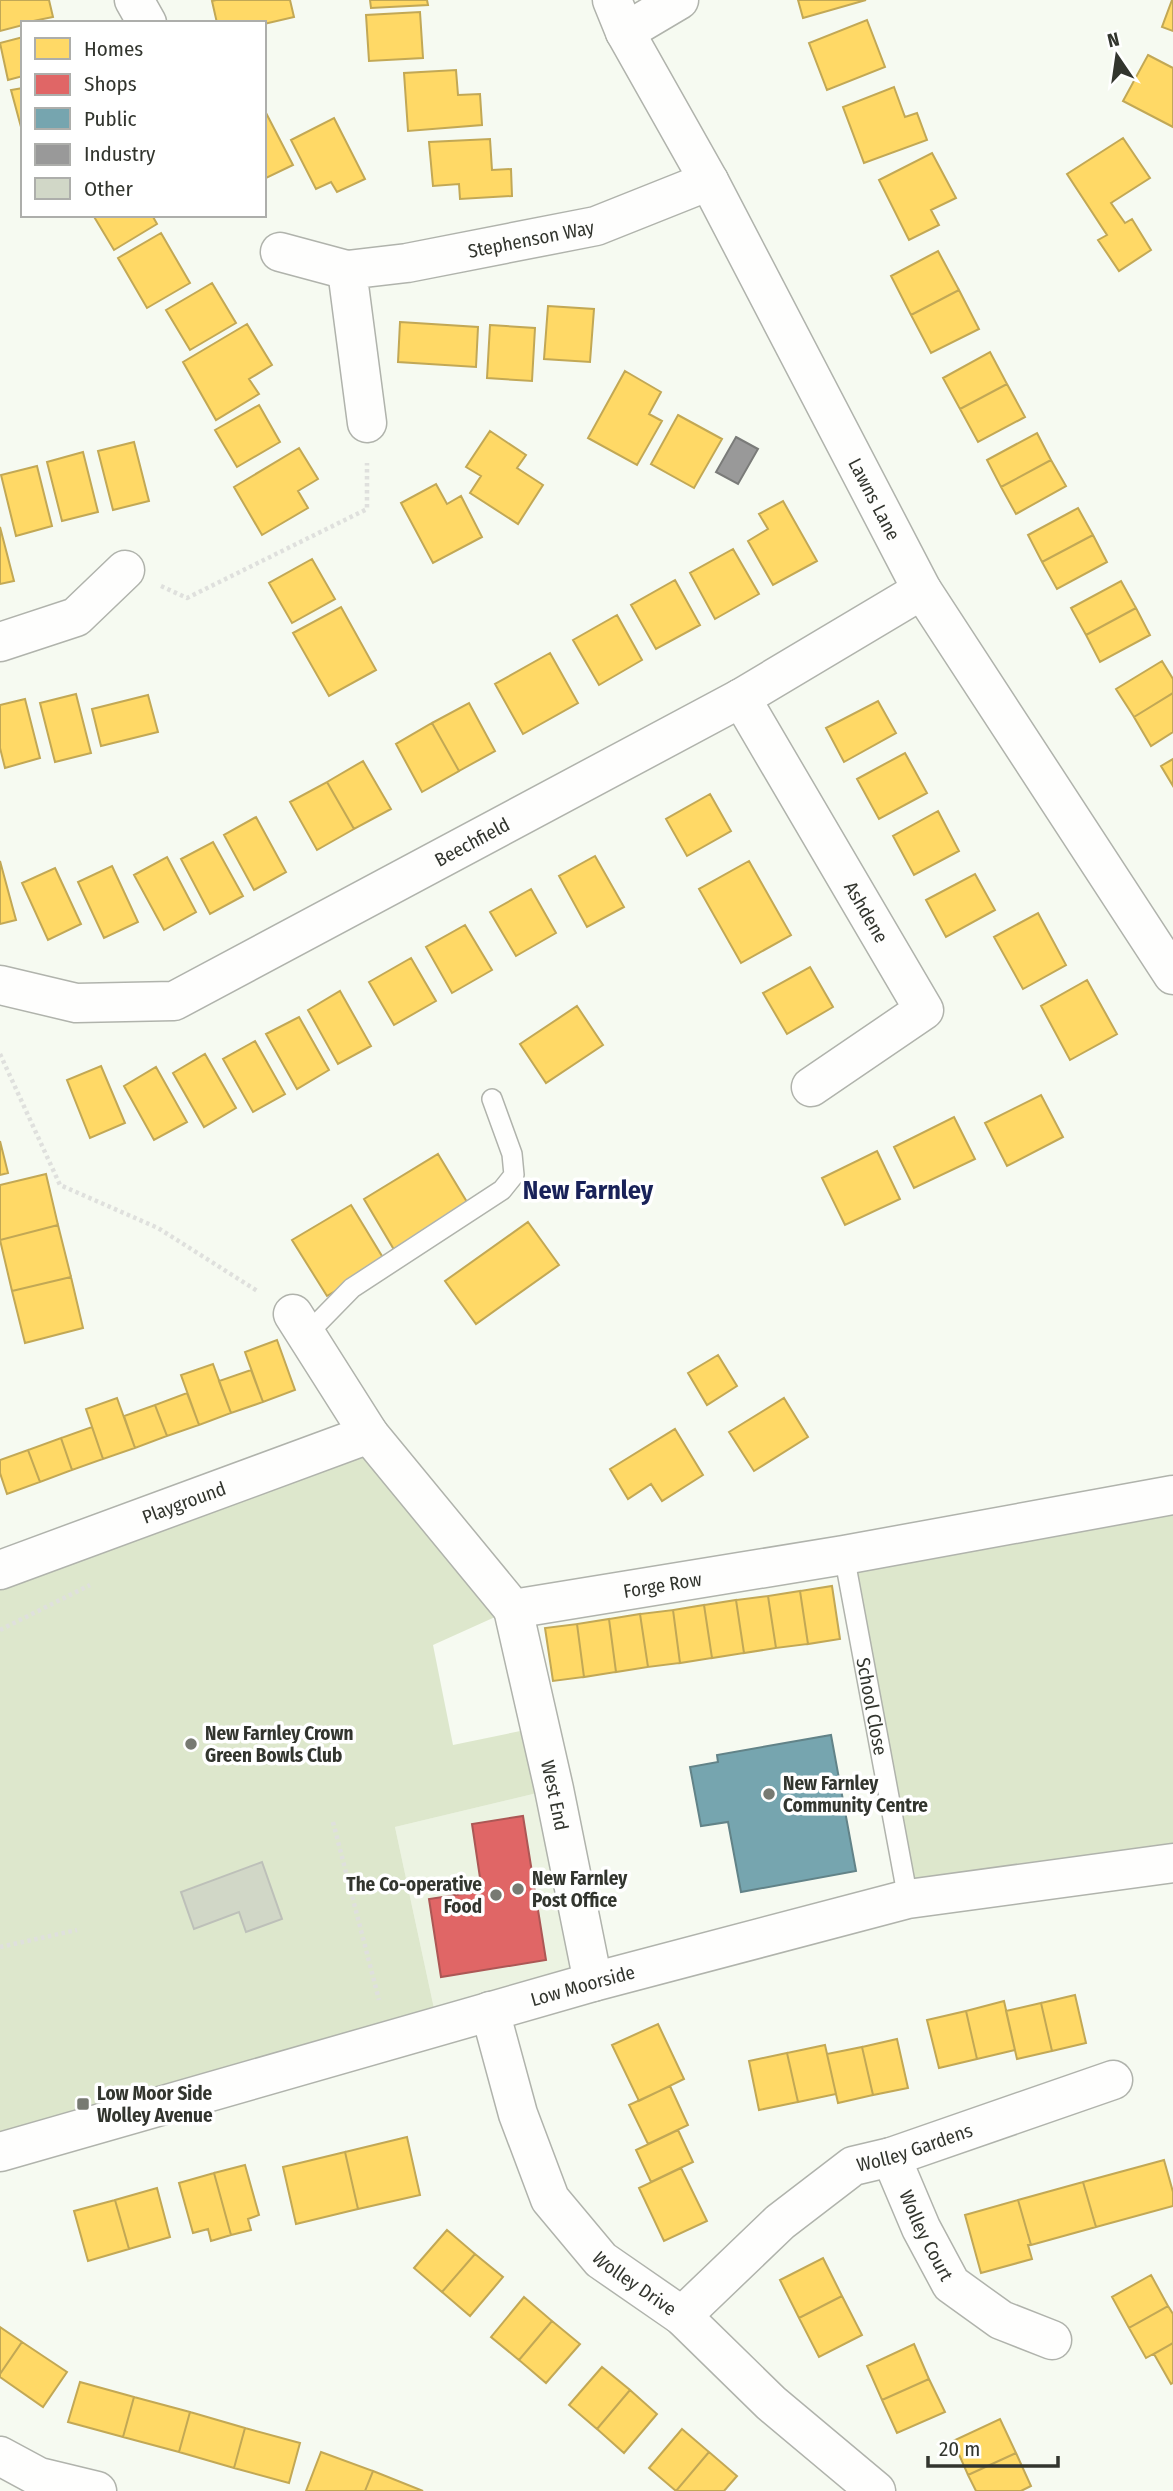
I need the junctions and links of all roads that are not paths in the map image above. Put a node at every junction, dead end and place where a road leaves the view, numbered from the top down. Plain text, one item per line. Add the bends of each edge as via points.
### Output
1 (134, 0) edge
2 (679, 0) edge
3 (618, 16) edge
4 (146, 21) edge
5 (709, 181) junction
6 (279, 252) dead end
7 (348, 270) junction
8 (367, 424) road end
9 (125, 570) road end
10 (922, 590) junction
11 (0, 642) edge
12 (741, 698) junction
13 (1173, 975) edge
14 (0, 985) edge
15 (811, 1087) dead end
16 (492, 1099) dead end
17 (300, 1325) joint
18 (369, 1434) junction
19 (1173, 1495) edge
20 (844, 1555) junction
21 (0, 1570) edge
22 (513, 1609) junction
23 (1173, 1863) edge
24 (908, 1899) junction
25 (593, 1982) junction
26 (491, 2011) junction
27 (1113, 2080) dead end
28 (0, 2152) edge
29 (891, 2157) junction
30 (682, 2316) junction
31 (1052, 2340) dead end
32 (0, 2456) edge
33 (97, 2491) edge
34 (876, 2491) edge

1 - 4 street
2 - 3 street
3 - 5 street, Lawns Lane
5 - 7 street, Stephenson Way via 596,226
5 - 10 street, Lawns Lane
6 - 7 street, Stephenson Way
7 - 8 street
9 - 11 street via 76,617
10 - 12 street, Beechfield
10 - 13 street, Lawns Lane
12 - 14 street, Beechfield via 174,1002 76,1003
12 - 15 street, Ashdene via 924,1010
16 - 17 lane via 512,1154 514,1175 502,1190
17 - 18 street
18 - 21 street, Playground
18 - 22 street
19 - 20 street, Forge Row
20 - 22 street, Forge Row
20 - 24 lane, School Close
22 - 25 street, West End
23 - 24 street, Low Moorside
24 - 25 street, Low Moorside
25 - 26 street, Low Moorside
26 - 28 street, Low Moorside
26 - 30 street, Wolley Drive via 518,2114 550,2199 601,2260
27 - 29 street, Wolley Gardens
29 - 30 street, Wolley Gardens via 853,2166 780,2222
29 - 31 street, Wolley Court via 951,2284 1001,2320
30 - 34 street, Wolley Drive via 771,2403
32 - 33 street via 39,2477

